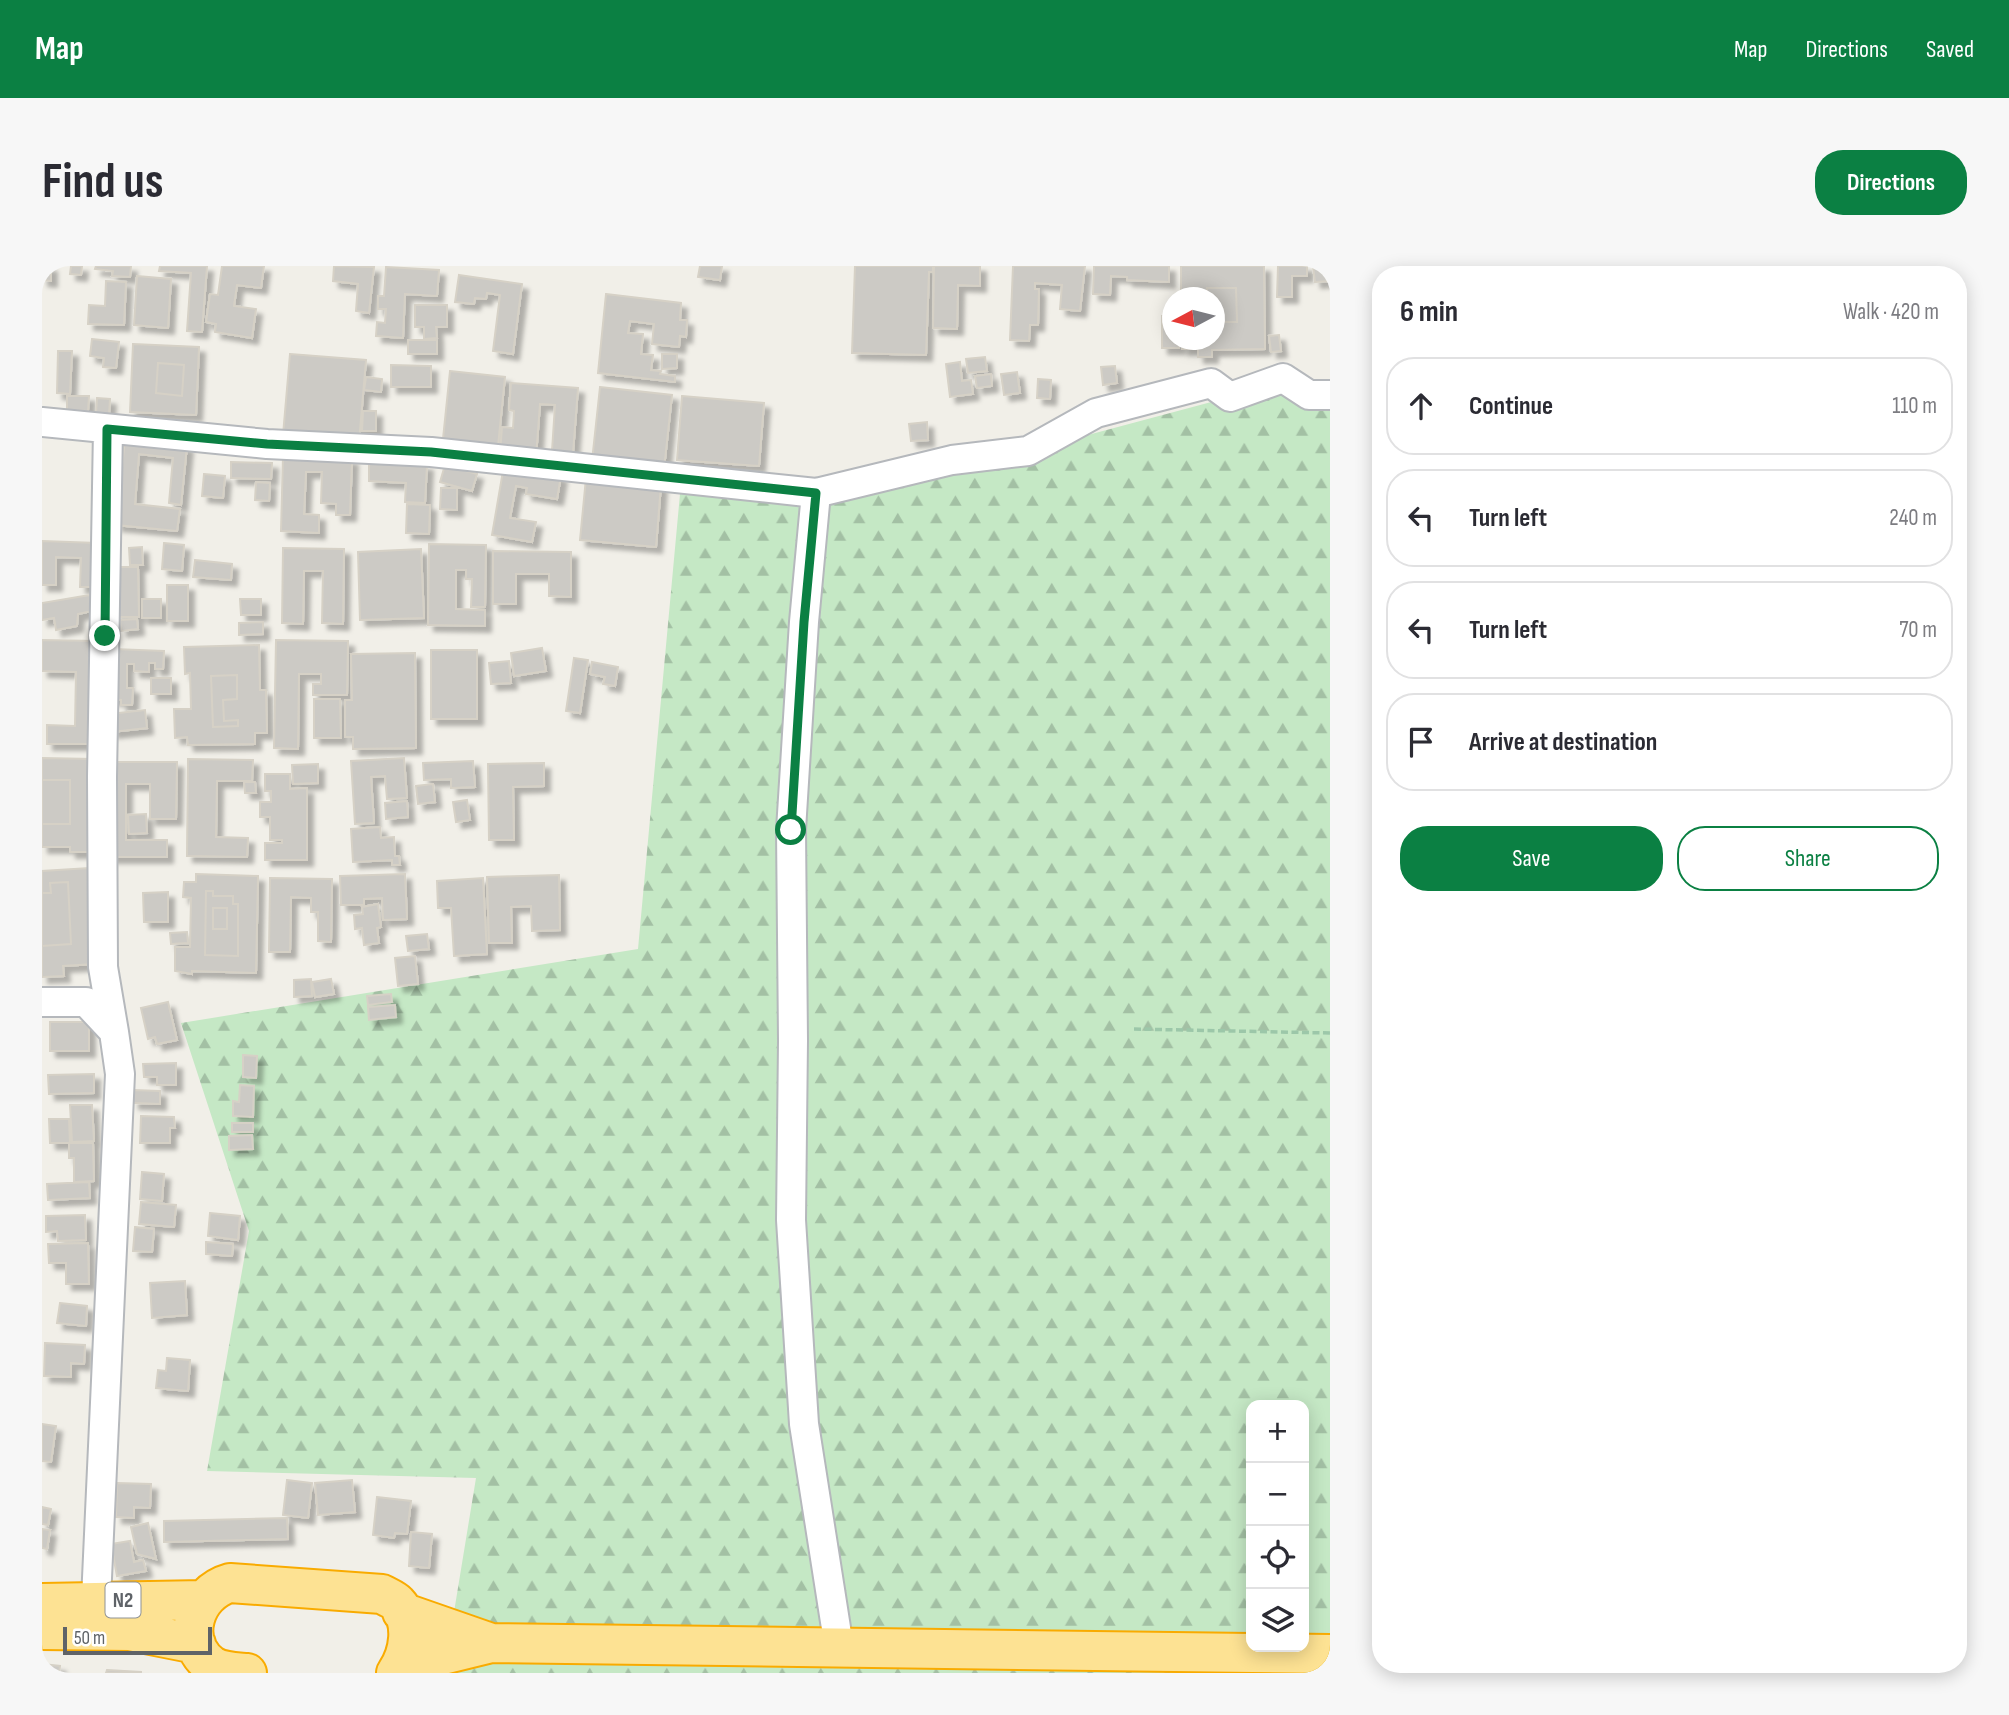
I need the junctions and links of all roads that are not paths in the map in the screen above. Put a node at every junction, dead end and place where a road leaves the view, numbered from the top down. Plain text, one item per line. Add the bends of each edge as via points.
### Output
1 (1330, 396) edge
2 (42, 422) edge
3 (107, 429) junction
4 (816, 493) junction
5 (42, 1002) edge
6 (114, 1032) junction
7 (96, 1600) junction
8 (203, 1600) junction
9 (42, 1603) edge
10 (402, 1612) junction
11 (42, 1630) edge
12 (491, 1643) junction
13 (196, 1644) junction
14 (839, 1647) junction
15 (1330, 1654) edge
16 (399, 1669) edge
17 (247, 1673) edge

1 - 4 street via 1309,395 1283,378 1230,397 1211,383 1096,413 1028,451 952,460
2 - 3 street
3 - 4 street via 267,444 431,452
3 - 6 street via 103,967
4 - 14 street via 791,830 791,1220 804,1424
5 - 6 street via 86,1002
6 - 7 street via 120,1074
7 - 8 highway, N2
7 - 9 highway, N2
8 - 10 highway via 216,1587 230,1583 382,1594 397,1602
8 - 13 highway via 195,1616
10 - 12 highway
10 - 16 highway via 408,1633
11 - 13 highway, N2 via 130,1631
12 - 14 highway
12 - 16 highway
13 - 17 highway via 212,1666
14 - 15 highway

